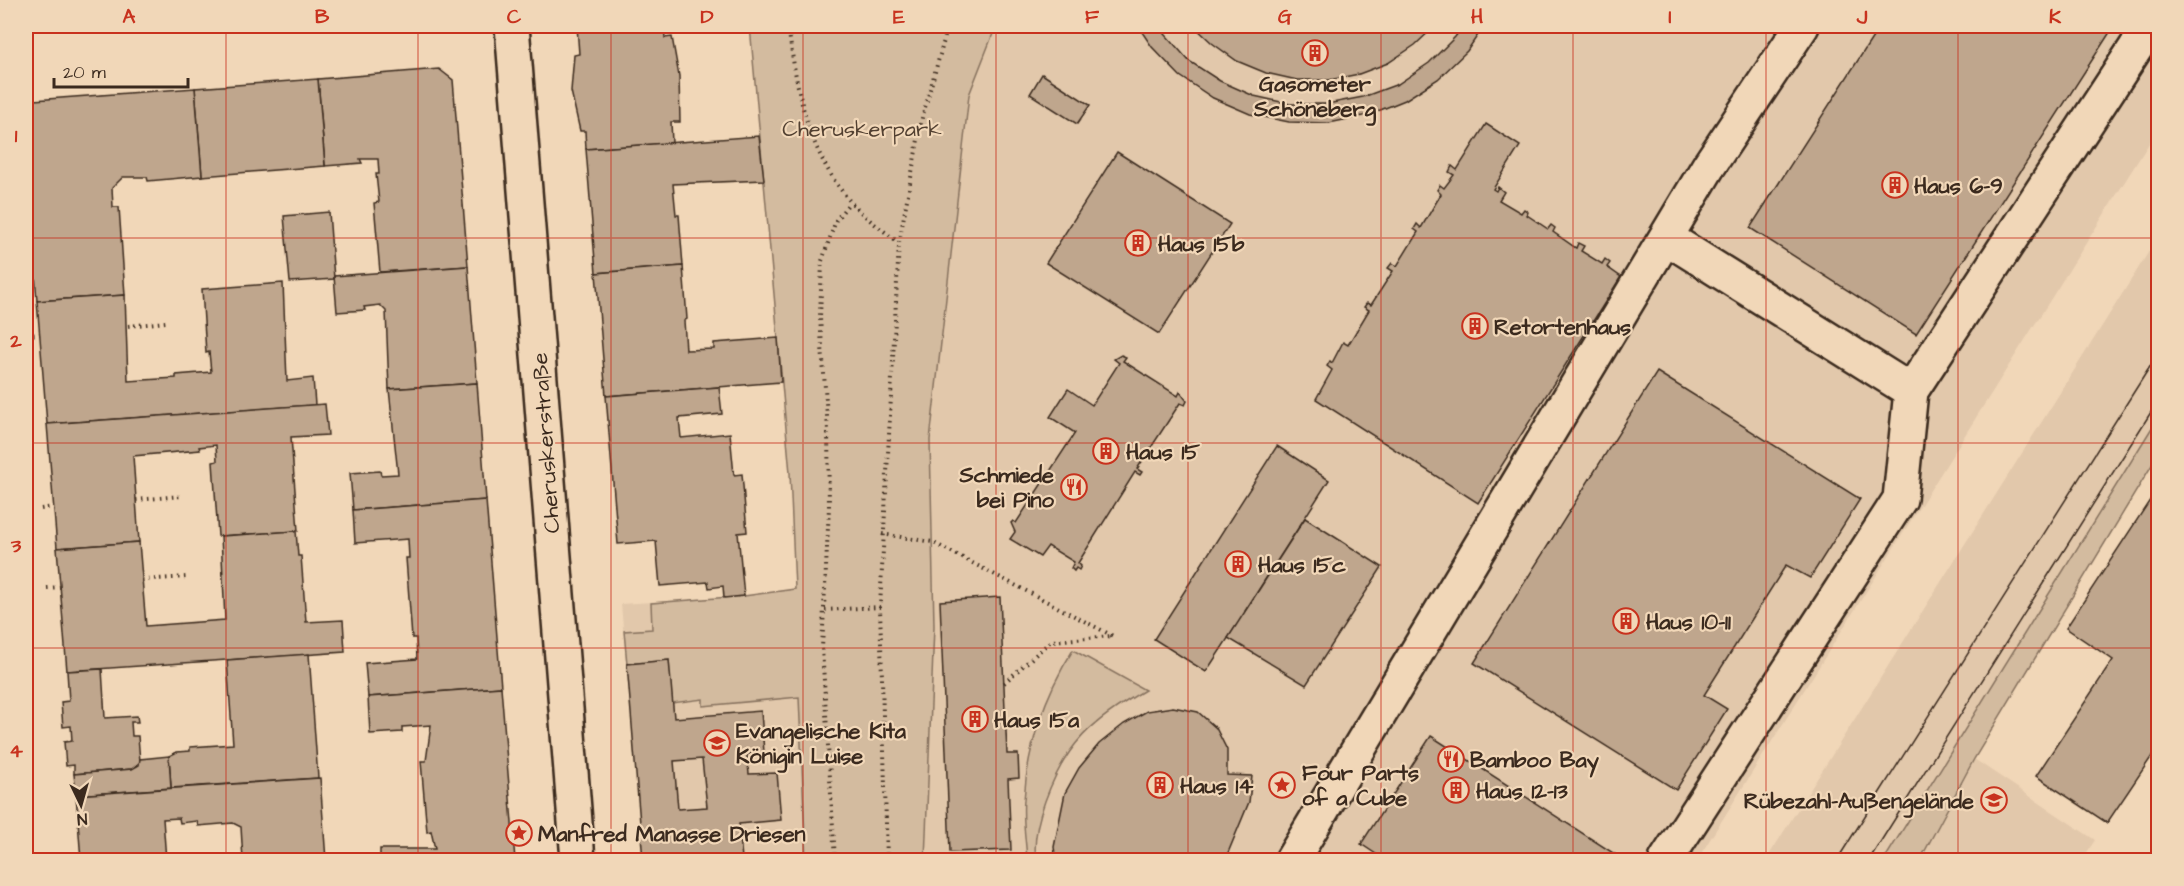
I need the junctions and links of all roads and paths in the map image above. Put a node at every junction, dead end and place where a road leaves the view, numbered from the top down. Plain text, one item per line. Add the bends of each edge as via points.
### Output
1 (512, 26) edge
2 (788, 26) edge
3 (948, 26) edge
4 (1802, 26) edge
5 (2150, 26) edge
6 (850, 202) junction
7 (1667, 238) junction
8 (899, 243) junction
9 (166, 322) dead end
10 (128, 326) dead end
11 (40, 334) dead end
12 (27, 335) edge
13 (1911, 391) junction
14 (181, 496) dead end
15 (136, 500) dead end
16 (53, 507) dead end
17 (41, 508) dead end
18 (882, 534) junction
19 (187, 577) dead end
20 (142, 580) dead end
21 (60, 587) dead end
22 (47, 588) dead end
23 (880, 607) junction
24 (825, 610) junction
25 (1004, 683) dead end
26 (578, 861) edge
27 (835, 861) edge
28 (887, 861) edge
29 (1292, 861) edge
30 (1666, 861) edge

1 - 26 street, Cheruskerstraße
2 - 6 path via 795,81 809,134
3 - 8 path via 922,118
4 - 7 street via 1708,167
5 - 13 street
6 - 8 path
6 - 24 path via 836,220 822,261 820,318 828,430
7 - 13 street
7 - 29 street
8 - 18 path
9 - 10 path
11 - 12 path
13 - 30 street via 1900,499
14 - 15 path
16 - 17 path
18 - 23 path
18 - 25 path via 932,542 1113,636 1051,641
19 - 20 path
21 - 22 path
23 - 24 path
23 - 28 path
24 - 27 path via 822,648

